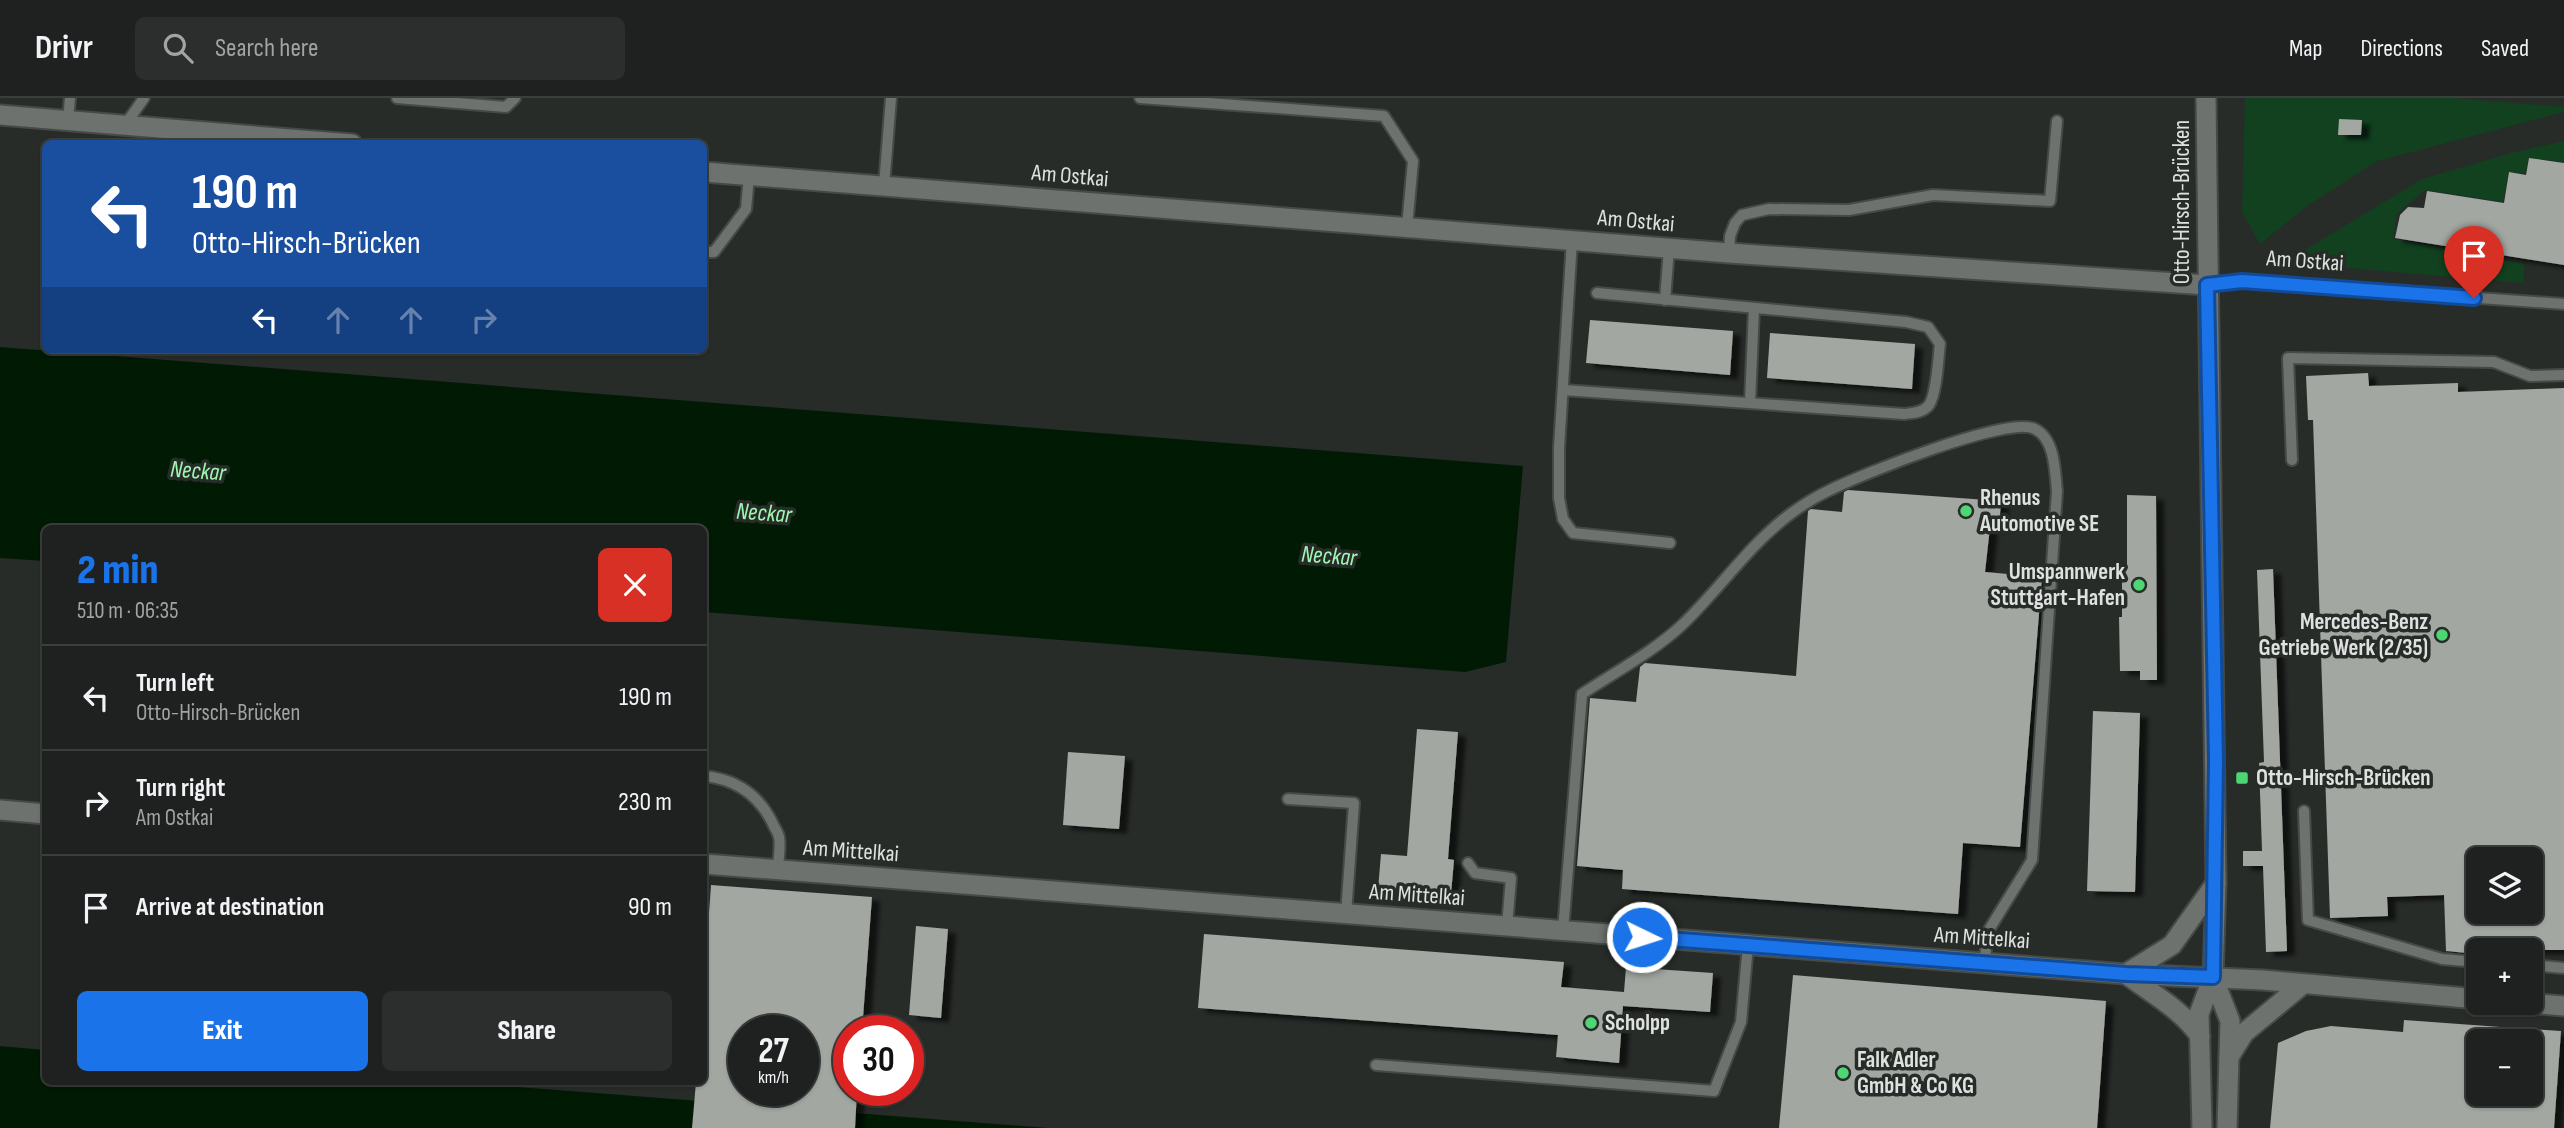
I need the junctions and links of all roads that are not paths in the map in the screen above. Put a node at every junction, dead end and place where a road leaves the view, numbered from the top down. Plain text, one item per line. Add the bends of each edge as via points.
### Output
1 (70, 98) edge
2 (144, 98) edge
3 (397, 98) edge
4 (515, 98) edge
5 (891, 98) edge
6 (1140, 98) edge
7 (2206, 98) edge
8 (0, 116) edge
9 (68, 121) junction
10 (2057, 121) dead end
11 (125, 125) junction
12 (304, 140) edge
13 (707, 172) edge
14 (749, 176) junction
15 (884, 186) junction
16 (1407, 227) junction
17 (1572, 240) junction
18 (1669, 248) junction
19 (707, 252) edge
20 (1729, 253) junction
21 (2207, 285) junction
22 (1597, 293) dead end
23 (1665, 300) junction
24 (2564, 304) edge
25 (1754, 308) junction
26 (2564, 375) edge
27 (1563, 390) junction
28 (1749, 403) junction
29 (2292, 460) dead end
30 (1670, 543) dead end
31 (707, 776) edge
32 (1288, 799) dead end
33 (0, 810) edge
34 (2304, 811) dead end
35 (42, 814) edge
36 (1468, 863) dead end
37 (707, 864) edge
38 (778, 870) junction
39 (2216, 883) junction
40 (1346, 914) junction
41 (1507, 926) junction
42 (1563, 931) junction
43 (1748, 945) junction
44 (2466, 960) edge
45 (1985, 963) junction
46 (2543, 966) edge
47 (2564, 968) edge
48 (2126, 974) junction
49 (2213, 977) junction
50 (2303, 984) junction
51 (2466, 998) edge
52 (2543, 1004) edge
53 (2564, 1006) edge
54 (2200, 1036) junction
55 (2230, 1057) junction
56 (1376, 1065) dead end
57 (2202, 1126) edge
58 (2227, 1126) edge

1 - 9 lane
2 - 11 lane
3 - 4 lane via 506,107
5 - 15 lane
6 - 16 lane via 1384,116 1413,160
7 - 21 street, Otto-Hirsch-Brücken
8 - 9 street
9 - 11 street
10 - 20 lane via 2050,201 1933,195 1849,210 1769,209 1742,215 1730,236
11 - 12 street
13 - 14 street, Am Ostkai
14 - 15 street, Am Ostkai
14 - 19 lane via 746,209 714,253
15 - 16 street, Am Ostkai
16 - 17 street, Am Ostkai
17 - 18 street, Am Ostkai
17 - 27 lane
18 - 20 street, Am Ostkai
18 - 23 lane
20 - 21 street, Am Ostkai
21 - 24 lane, Am Ostkai via 2242,281
21 - 39 street, Otto-Hirsch-Brücken
22 - 23 lane
23 - 25 lane
25 - 28 lane
25 - 28 lane via 1906,322 1928,327 1940,344 1929,404 1919,412
26 - 29 lane via 2530,376 2494,362 2288,358
27 - 28 lane
27 - 30 lane via 1559,448 1563,519 1573,533
31 - 38 lane via 737,783 754,796 779,836
32 - 40 lane via 1354,803
33 - 35 street
34 - 44 lane via 2308,920 2442,959
36 - 41 lane via 1475,873 1511,878
37 - 38 street, Am Mittelkai
38 - 40 street, Am Mittelkai
39 - 48 street via 2172,945
39 - 49 street, Otto-Hirsch-Brücken
40 - 41 street, Am Mittelkai
41 - 42 street, Am Mittelkai
42 - 43 street, Am Mittelkai
42 - 45 lane via 1582,694 1682,625 1761,540 1828,490 1896,461 2022,425 2043,435 2052,453 2057,491 2034,832 2032,860 1987,933
43 - 45 street, Am Mittelkai
43 - 56 lane via 1741,1022 1714,1091
45 - 48 street, Am Mittelkai
46 - 47 lane
48 - 49 street, Am Mittelkai
48 - 54 street via 2180,1013
49 - 50 street, Am Mittelkai
49 - 54 street, Otto-Hirsch-Brücken via 2199,1014
49 - 55 street, Otto-Hirsch-Brücken via 2230,1021
50 - 51 street, Am Mittelkai
50 - 55 street via 2244,1033
52 - 53 street
54 - 57 street, Otto-Hirsch-Brücken
55 - 58 street, Otto-Hirsch-Brücken

